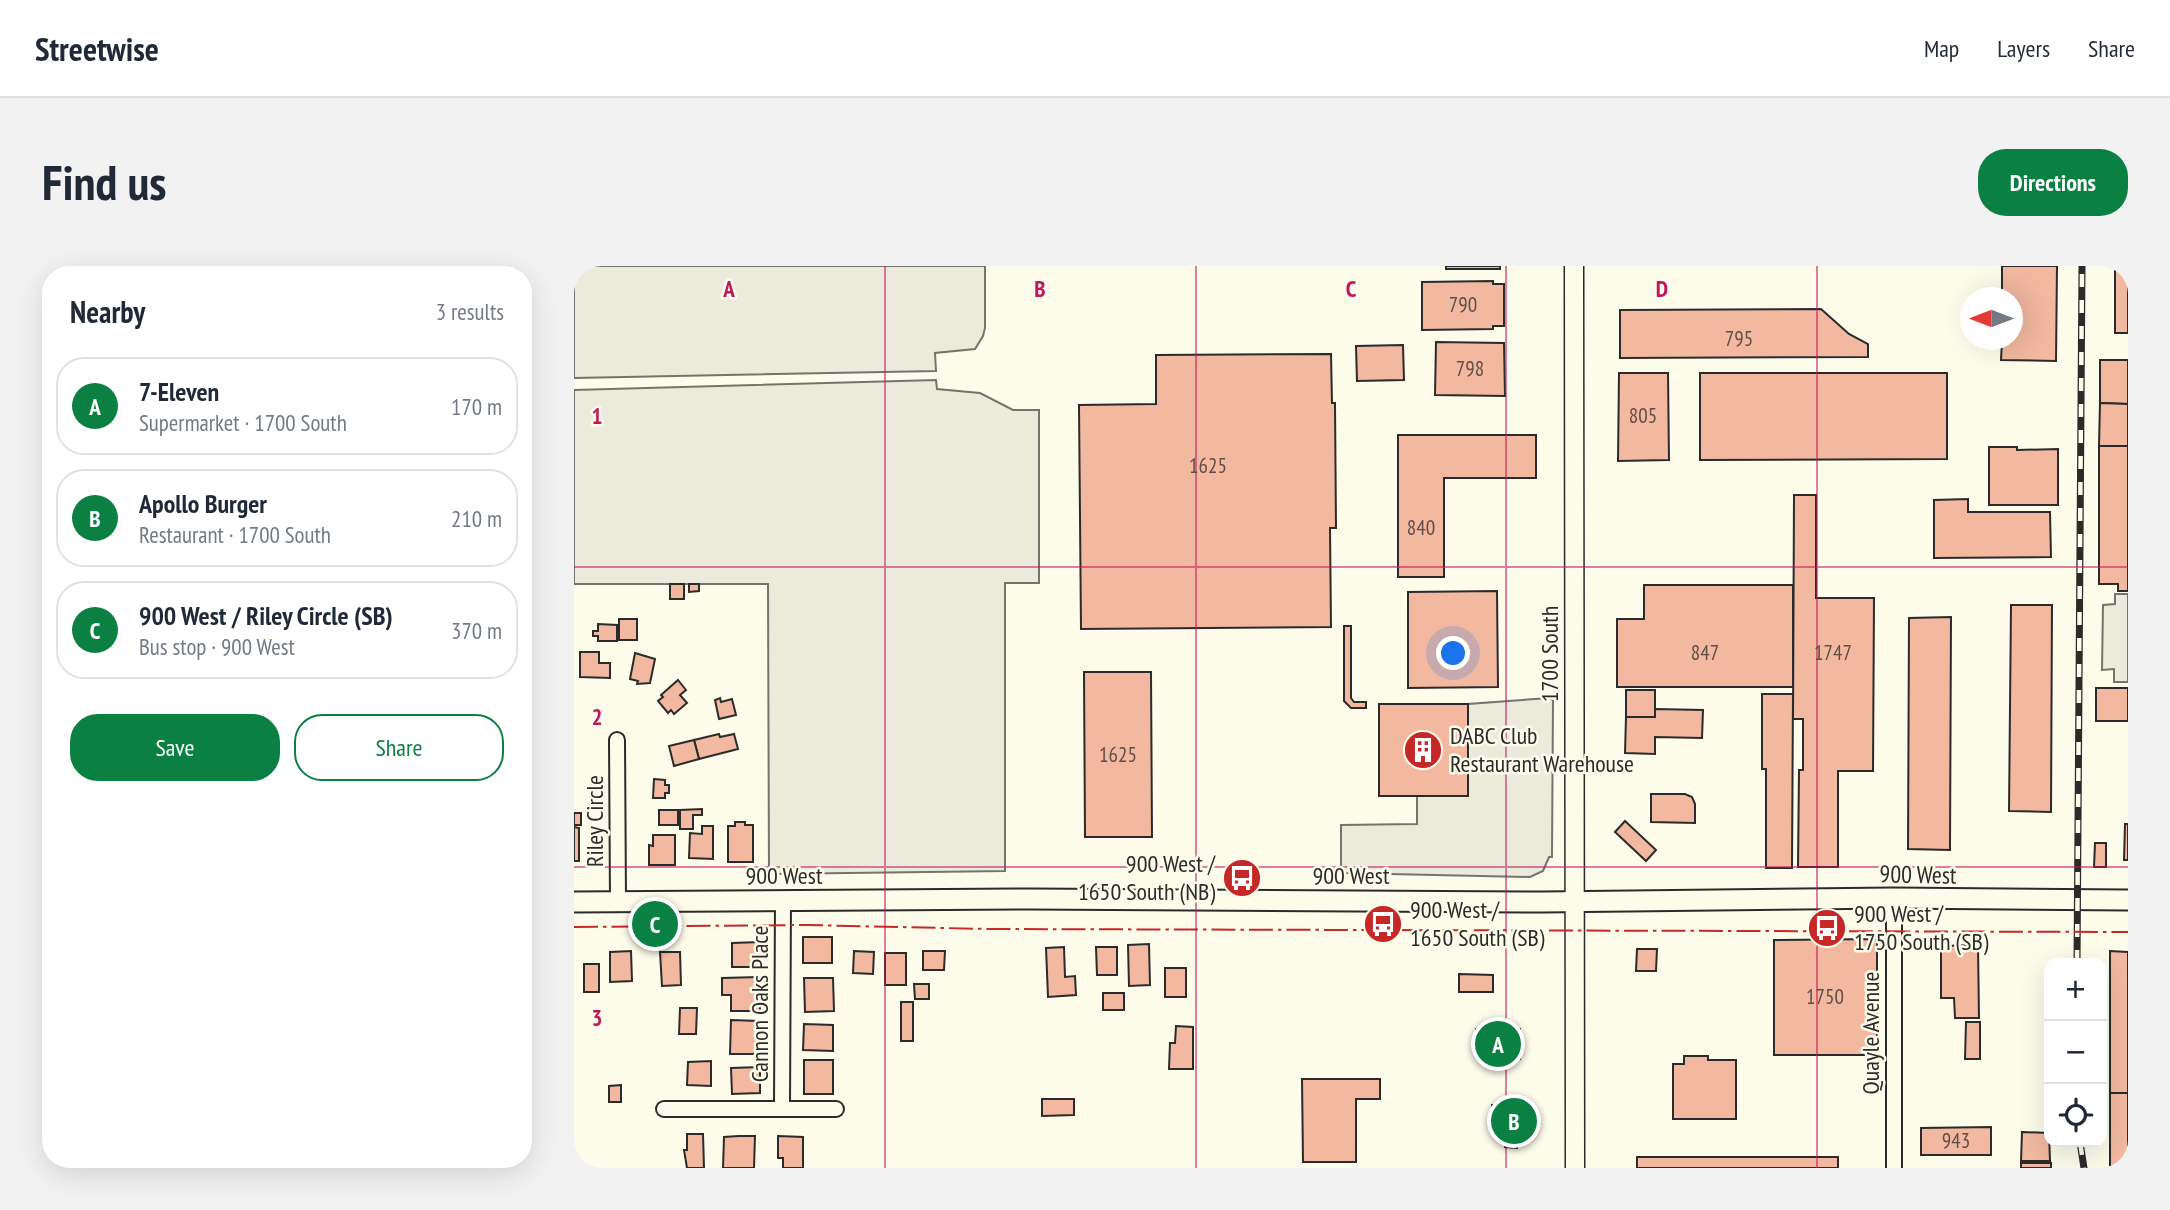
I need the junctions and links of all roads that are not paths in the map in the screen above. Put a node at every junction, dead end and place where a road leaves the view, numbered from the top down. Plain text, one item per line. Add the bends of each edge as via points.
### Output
1 (1574, 266) edge
2 (617, 740) dead end
3 (1894, 898) junction
4 (783, 900) junction
5 (2128, 900) edge
6 (618, 901) junction
7 (1575, 901) junction
8 (574, 902) edge
9 (664, 1109) dead end
10 (782, 1109) junction
11 (836, 1109) dead end
12 (1575, 1168) edge
13 (1894, 1168) edge

1 - 7 street, 1700 South
2 - 6 street, Riley Circle
3 - 5 main road, 900 West
3 - 7 main road, 900 West
3 - 13 street, Quayle Avenue
4 - 6 main road, 900 West
4 - 7 main road, 900 West
4 - 10 street, Cannon Oaks Place
6 - 8 main road, 900 West
7 - 12 street, 1700 South
9 - 10 street
10 - 11 street

